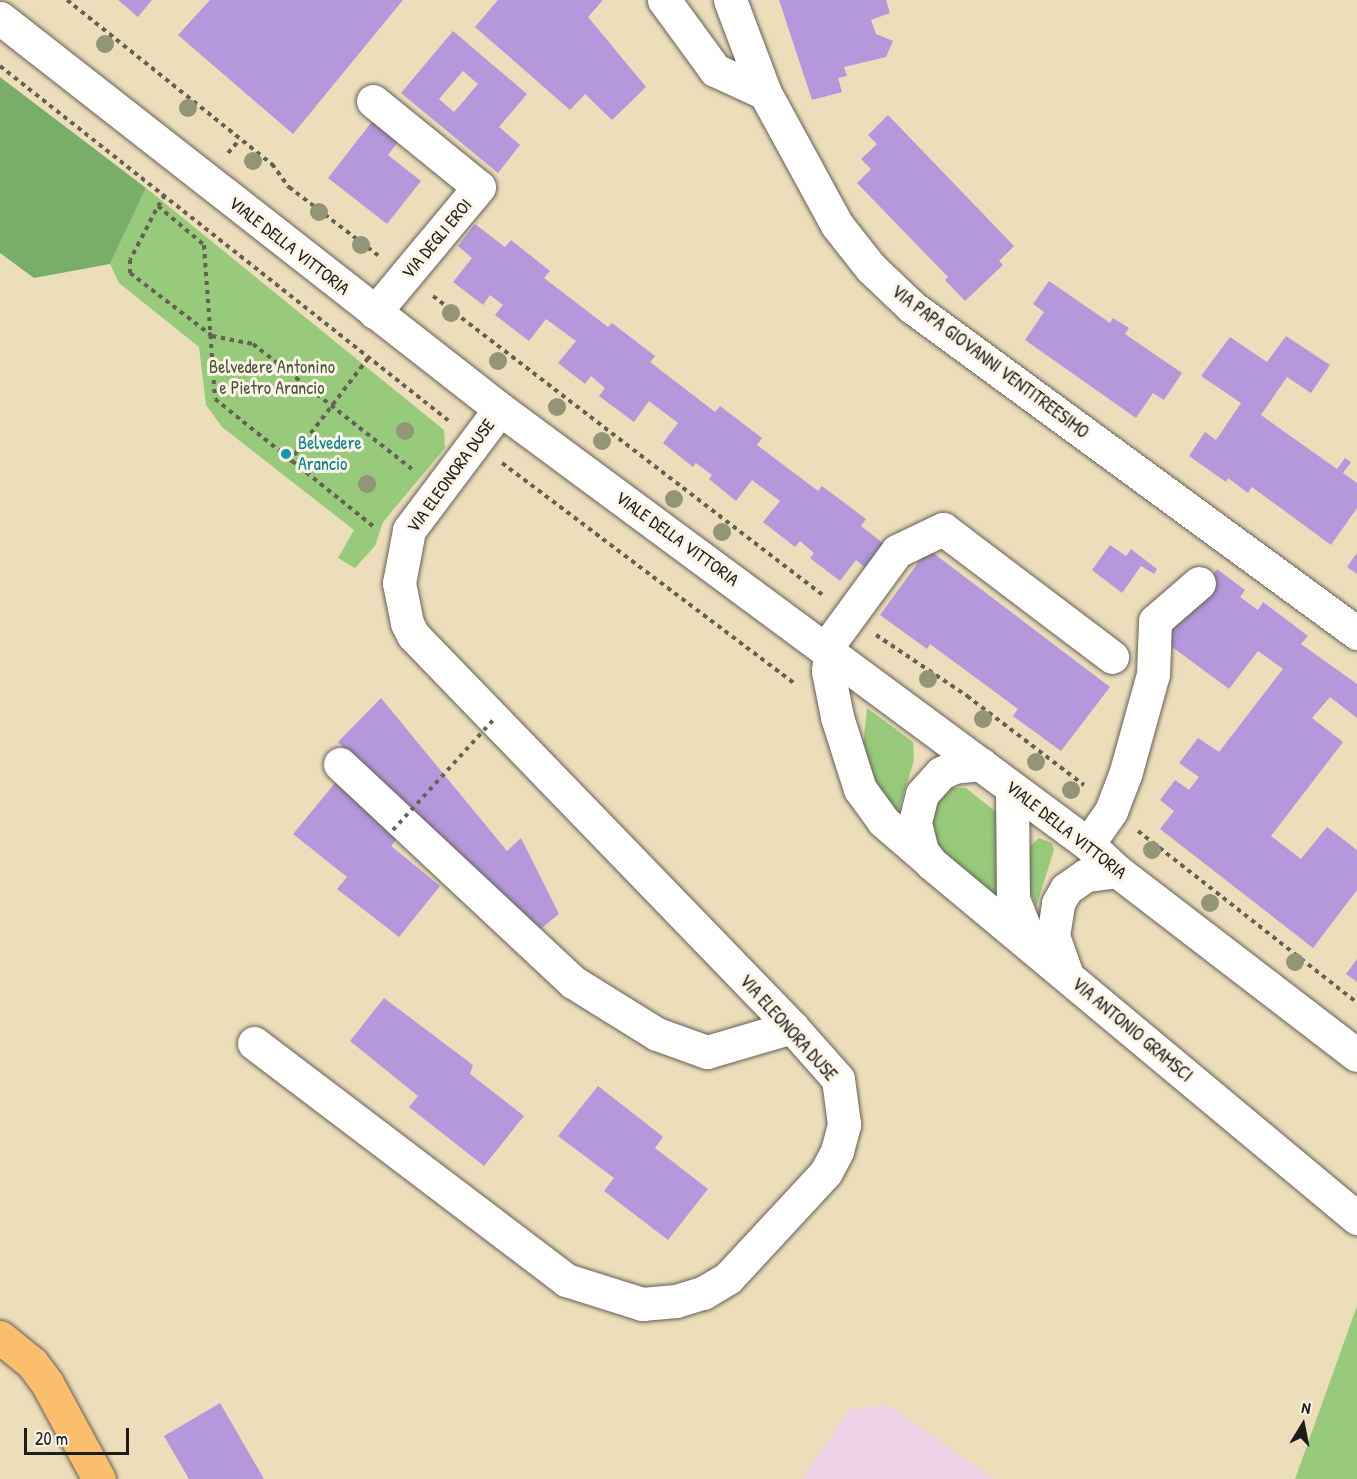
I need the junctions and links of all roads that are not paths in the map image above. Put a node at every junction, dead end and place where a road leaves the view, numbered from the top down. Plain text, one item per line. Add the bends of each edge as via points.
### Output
1 (664, 0) edge
2 (729, 0) edge
3 (0, 18) edge
4 (765, 93) junction
5 (373, 100) dead end
6 (375, 312) junction
7 (500, 409) junction
8 (1199, 583) dead end
9 (1357, 633) edge
10 (828, 650) junction
11 (1112, 657) dead end
12 (340, 764) dead end
13 (981, 764) junction
14 (1012, 788) junction
15 (1088, 844) junction
16 (931, 863) junction
17 (1117, 871) junction
18 (1032, 947) junction
19 (1067, 975) junction
20 (792, 1027) junction
21 (254, 1043) dead end
22 (1357, 1055) edge
23 (1357, 1218) edge
24 (0, 1337) edge
25 (99, 1479) edge

1 - 4 street via 715,70
2 - 4 street, VIA PAPA GIOVANNI VENTITREESIMO
3 - 6 street, VIALE DELLA VITTORIA
4 - 9 street, VIA PAPA GIOVANNI VENTITREESIMO via 837,225 871,268 912,307
5 - 6 street, VIA DEGLI EROI via 479,187
6 - 7 street, VIALE DELLA VITTORIA
7 - 10 street, VIALE DELLA VITTORIA
7 - 20 street, VIA ELEONORA DUSE via 408,530 399,583 403,610 413,635
8 - 15 street via 1155,621 1154,674 1112,810
10 - 11 street via 897,551 943,529
10 - 13 street, VIALE DELLA VITTORIA
10 - 16 street via 837,717 860,789 883,820
12 - 20 street via 573,982 657,1034 707,1052
13 - 14 street, VIALE DELLA VITTORIA
13 - 16 street via 941,773 922,794 915,823 922,851
14 - 15 street, VIALE DELLA VITTORIA
14 - 18 street, VIA ANTONIO GRAMSCI via 1013,899
15 - 17 street, VIALE DELLA VITTORIA
16 - 18 street
17 - 19 street via 1086,875 1066,889 1058,903 1053,936
17 - 22 street, VIALE DELLA VITTORIA
18 - 19 street, VIA ANTONIO GRAMSCI
19 - 23 street, VIA ANTONIO GRAMSCI
20 - 21 street, VIA ELEONORA DUSE via 838,1079 844,1124 826,1172 728,1278 703,1293 676,1301 642,1304 566,1280
24 - 25 main road via 32,1363 47,1383

